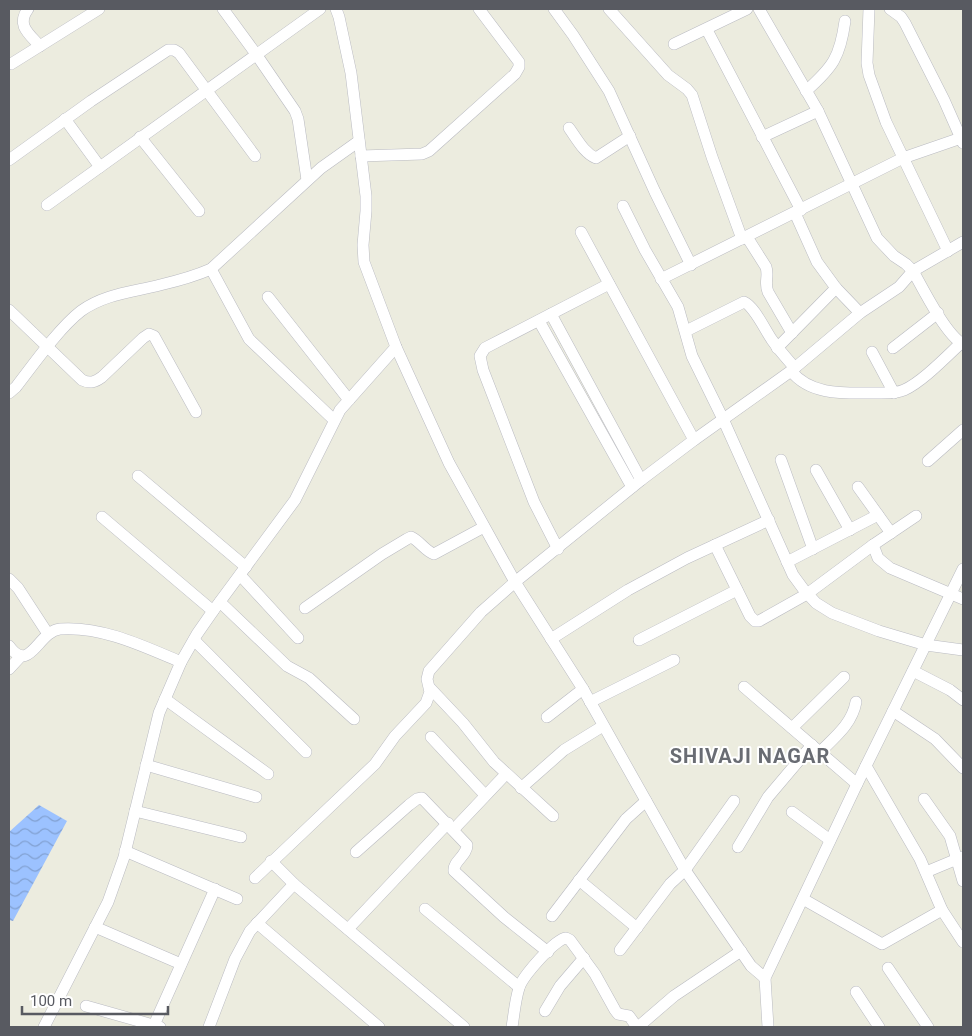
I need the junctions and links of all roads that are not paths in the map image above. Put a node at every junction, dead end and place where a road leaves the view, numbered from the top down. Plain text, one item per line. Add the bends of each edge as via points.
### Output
1 (28, 9) edge
2 (99, 9) edge
3 (223, 9) edge
4 (320, 9) edge
5 (336, 9) edge
6 (479, 9) edge
7 (554, 9) edge
8 (609, 9) edge
9 (747, 9) edge
10 (759, 9) edge
11 (868, 9) edge
12 (890, 9) edge
13 (845, 21) dead end
14 (707, 30) junction
15 (674, 44) dead end
16 (40, 46) junction
17 (256, 54) junction
18 (11, 64) dead end
19 (206, 90) junction
20 (806, 91) junction
21 (818, 111) junction
22 (65, 120) junction
23 (569, 128) dead end
24 (630, 136) junction
25 (140, 137) junction
26 (762, 137) junction
27 (359, 141) junction
28 (962, 141) edge
29 (255, 156) dead end
30 (361, 156) junction
31 (903, 158) junction
32 (9, 160) edge
33 (100, 166) junction
34 (307, 180) junction
35 (852, 183) junction
36 (46, 205) dead end
37 (624, 206) dead end
38 (200, 211) dead end
39 (798, 211) junction
40 (581, 232) dead end
41 (744, 238) junction
42 (963, 242) edge
43 (948, 251) junction
44 (690, 265) junction
45 (211, 269) junction
46 (913, 270) junction
47 (661, 279) junction
48 (609, 284) junction
49 (836, 288) junction
50 (268, 297) dead end
51 (9, 310) edge
52 (860, 313) junction
53 (938, 313) junction
54 (551, 314) junction
55 (539, 321) junction
56 (686, 331) junction
57 (792, 333) junction
58 (960, 339) edge
59 (396, 346) junction
60 (48, 347) junction
61 (778, 348) junction
62 (893, 348) dead end
63 (872, 352) dead end
64 (793, 369) junction
65 (587, 381) junction
66 (576, 387) junction
67 (894, 392) junction
68 (9, 393) edge
69 (349, 400) junction
70 (196, 412) dead end
71 (723, 419) junction
72 (334, 420) junction
73 (963, 430) edge
74 (694, 440) junction
75 (781, 460) dead end
76 (928, 461) dead end
77 (816, 470) dead end
78 (138, 476) dead end
79 (636, 483) junction
80 (858, 487) dead end
81 (878, 515) junction
82 (102, 516) dead end
83 (916, 516) dead end
84 (768, 520) junction
85 (484, 526) junction
86 (850, 530) junction
87 (891, 533) junction
88 (715, 545) junction
89 (873, 545) junction
90 (558, 549) junction
91 (813, 549) junction
92 (787, 562) junction
93 (963, 569) edge
94 (243, 571) junction
95 (9, 579) edge
96 (515, 582) junction
97 (737, 590) junction
98 (807, 594) junction
99 (951, 594) junction
100 (963, 599) edge
101 (216, 606) junction
102 (305, 608) dead end
103 (48, 634) junction
104 (298, 638) dead end
105 (551, 639) junction
106 (194, 640) junction
107 (639, 640) dead end
108 (926, 645) junction
109 (9, 646) edge
110 (963, 650) edge
111 (21, 656) junction
112 (674, 660) dead end
113 (181, 662) junction
114 (9, 669) edge
115 (913, 671) junction
116 (844, 677) dead end
117 (744, 687) dead end
118 (430, 688) junction
119 (583, 689) junction
120 (165, 699) junction
121 (963, 700) edge
122 (590, 702) junction
123 (856, 702) dead end
124 (893, 711) junction
125 (547, 717) dead end
126 (354, 718) dead end
127 (603, 726) junction
128 (792, 728) junction
129 (431, 737) dead end
130 (816, 749) junction
131 (306, 752) dead end
132 (146, 764) junction
133 (866, 766) junction
134 (963, 768) edge
135 (268, 774) dead end
136 (506, 774) junction
137 (857, 784) junction
138 (521, 788) junction
139 (485, 795) junction
140 (256, 797) dead end
141 (924, 799) dead end
142 (646, 801) junction
143 (734, 801) dead end
144 (135, 811) junction
145 (792, 812) dead end
146 (553, 816) dead end
147 (451, 826) junction
148 (241, 837) dead end
149 (830, 840) junction
150 (738, 848) dead end
151 (125, 851) junction
152 (356, 852) dead end
153 (960, 858) edge
154 (271, 861) junction
155 (685, 870) junction
156 (926, 872) junction
157 (254, 878) dead end
158 (579, 880) junction
159 (963, 881) edge
160 (294, 884) junction
161 (215, 889) junction
162 (237, 899) dead end
163 (803, 899) junction
164 (424, 909) dead end
165 (942, 910) junction
166 (552, 916) dead end
167 (257, 923) junction
168 (95, 928) junction
169 (637, 928) junction
170 (348, 929) junction
171 (963, 942) edge
172 (620, 950) dead end
173 (741, 951) junction
174 (548, 952) junction
175 (584, 958) junction
176 (181, 964) junction
177 (888, 968) dead end
178 (765, 978) junction
179 (519, 987) junction
180 (856, 992) dead end
181 (86, 1006) dead end
182 (545, 1011) dead end
183 (157, 1026) edge
184 (44, 1027) edge
185 (209, 1027) edge
186 (379, 1027) edge
187 (464, 1027) edge
188 (512, 1027) edge
189 (638, 1027) edge
190 (768, 1027) edge
191 (879, 1027) edge
192 (928, 1027) edge

1 - 16 street via 22,21
2 - 16 street
3 - 17 street
4 - 17 street
5 - 27 street via 351,73
6 - 30 street via 519,62 515,74 429,151
7 - 24 street via 609,90
8 - 41 street via 668,75 692,95
9 - 14 street
10 - 20 street
11 - 31 street via 869,75
12 - 28 street via 905,23
13 - 20 street via 842,43 833,63
14 - 15 street
14 - 26 street
16 - 18 street
17 - 19 street
17 - 34 street via 298,119
19 - 22 street via 179,53 168,50
19 - 25 street
19 - 29 street
20 - 21 street
21 - 26 street
21 - 35 street
22 - 32 street
22 - 33 street
23 - 24 street via 590,156 596,158
24 - 44 street
25 - 33 street
25 - 38 street
26 - 39 street
27 - 30 street
27 - 34 street
28 - 31 street
30 - 59 street via 366,211 364,262
31 - 35 street
31 - 43 street
33 - 36 street
34 - 45 street
35 - 39 street
35 - 46 street via 877,238
37 - 47 street
39 - 41 street
39 - 49 street via 818,262
40 - 48 street
41 - 44 street
41 - 57 street via 766,267 768,292
42 - 43 street
43 - 46 street
44 - 47 street
45 - 60 street via 159,286 122,293 90,306 67,324
45 - 72 street via 249,339
46 - 52 street via 892,293
46 - 53 street
47 - 56 street via 678,308
48 - 54 street
48 - 74 street
49 - 52 street
49 - 57 street
50 - 69 street
51 - 60 street
52 - 64 street
53 - 58 street
53 - 62 street
54 - 55 street
54 - 65 street
55 - 66 street
55 - 90 street via 486,348 480,362 534,502
56 - 61 street via 744,302
56 - 71 street via 692,356
57 - 61 street
58 - 67 street via 914,384
59 - 69 street
59 - 85 street via 449,464
60 - 68 street
60 - 70 street via 88,383 102,376 150,334
61 - 64 street
63 - 67 street
64 - 67 street via 802,382 828,392
64 - 71 street
65 - 66 street
65 - 79 street
66 - 79 street
69 - 72 street
71 - 74 street
71 - 84 street
72 - 94 street via 295,500
73 - 76 street
74 - 79 street
75 - 91 street
77 - 86 street
78 - 94 street
79 - 90 street
80 - 81 street
81 - 86 street
81 - 87 street
82 - 101 street
83 - 87 street
84 - 88 street
84 - 92 street
85 - 96 street
85 - 102 street via 434,554 411,537
86 - 91 street
87 - 89 street
88 - 97 street
88 - 105 street via 628,590
89 - 98 street
89 - 99 street via 878,558 890,568
90 - 96 street
91 - 92 street
92 - 98 street
93 - 99 street
94 - 101 street
94 - 104 street
95 - 103 street
96 - 105 street
96 - 118 street via 434,664 428,676
97 - 98 street via 755,621
97 - 107 street
98 - 108 street via 832,613
99 - 100 street
99 - 108 street
101 - 106 street
101 - 126 street via 286,666 309,678
103 - 111 street via 26,656
103 - 113 street via 58,629 107,634
105 - 119 street
106 - 113 street
106 - 131 street
108 - 110 street
108 - 115 street
109 - 111 street
111 - 114 street
112 - 122 street
113 - 120 street
115 - 121 street
115 - 124 street
116 - 128 street
117 - 128 street
118 - 136 street
118 - 154 street via 426,703 395,736 375,764
119 - 122 street
119 - 125 street
120 - 132 street
120 - 135 street
122 - 127 street
123 - 130 street via 848,723
124 - 133 street
124 - 134 street via 935,739
127 - 138 street via 555,757
127 - 142 street
128 - 130 street
129 - 139 street
130 - 137 street
130 - 150 street via 768,797
132 - 140 street
132 - 144 street
133 - 137 street
133 - 156 street
136 - 138 street
136 - 139 street
137 - 149 street
138 - 146 street
139 - 147 street
141 - 153 street via 950,836
142 - 155 street
142 - 158 street via 626,819
143 - 155 street
144 - 148 street
144 - 151 street
145 - 149 street
147 - 152 street via 426,801 417,799
147 - 170 street
147 - 174 street via 467,845 466,852 454,865 454,871
149 - 163 street
151 - 161 street
151 - 168 street via 108,902
153 - 156 street
153 - 159 street
154 - 157 street
154 - 160 street
155 - 169 street via 670,884
155 - 173 street
156 - 165 street
158 - 166 street
158 - 169 street
160 - 167 street
160 - 170 street
161 - 162 street
161 - 176 street
163 - 165 street via 882,944
163 - 178 street
164 - 179 street
165 - 171 street
167 - 185 street via 235,959
167 - 186 street
168 - 176 street
168 - 184 street
169 - 172 street
170 - 187 street
173 - 178 street
173 - 189 street via 674,996
174 - 175 street via 558,941 566,938
174 - 179 street
175 - 182 street via 560,986
175 - 189 street via 618,1014 629,1016
176 - 183 street
177 - 192 street
178 - 190 street
179 - 188 street
180 - 191 street
181 - 183 street

